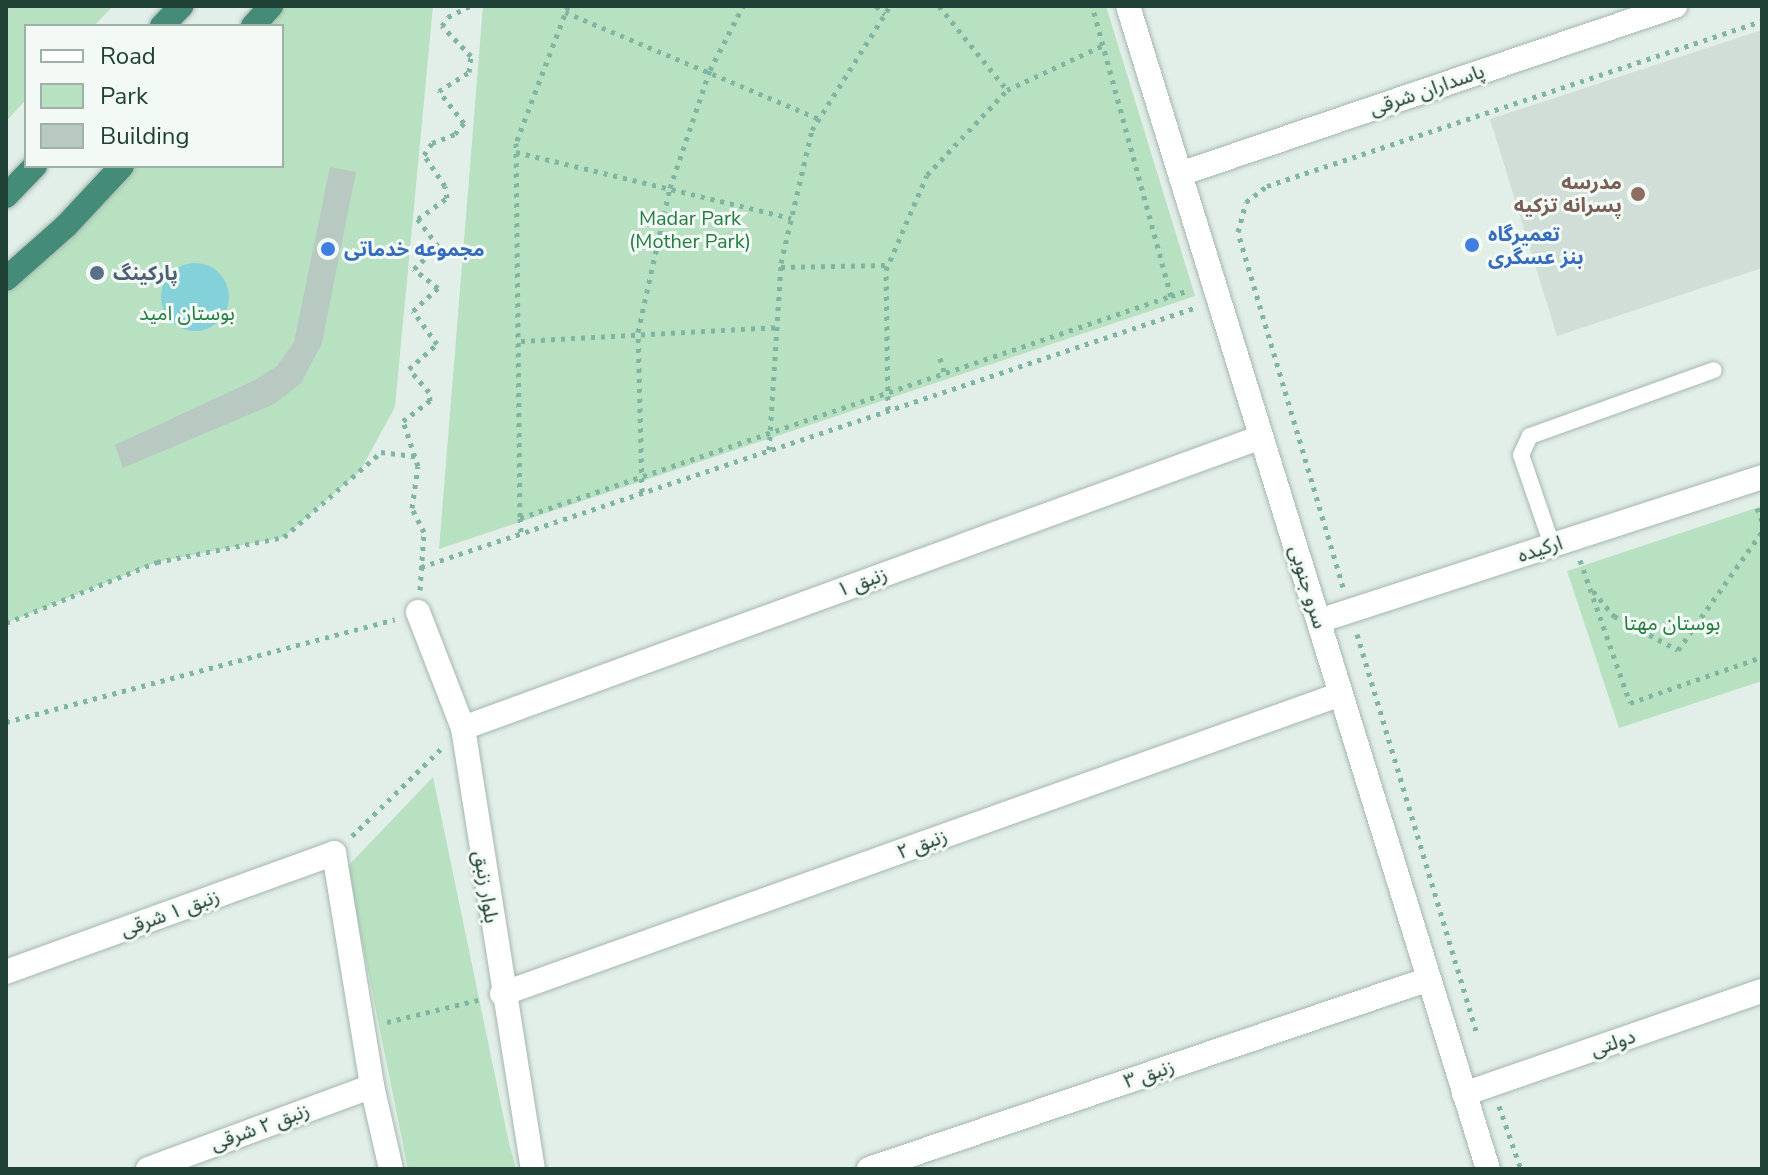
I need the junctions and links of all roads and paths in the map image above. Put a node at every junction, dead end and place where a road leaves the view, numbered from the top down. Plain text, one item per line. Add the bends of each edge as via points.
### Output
1 (181, 6) edge
2 (271, 6) edge
3 (470, 6) edge
4 (743, 6) edge
5 (876, 6) edge
6 (890, 6) edge
7 (939, 6) edge
8 (1092, 6) edge
9 (1128, 6) edge
10 (1675, 6) edge
11 (566, 9) edge
12 (885, 14) junction
13 (1762, 21) edge
14 (164, 24) edge
15 (255, 24) edge
16 (1137, 34) junction
17 (1104, 45) junction
18 (710, 70) junction
19 (1007, 90) junction
20 (819, 119) junction
21 (516, 152) junction
22 (33, 168) edge
23 (120, 168) edge
24 (1180, 174) junction
25 (670, 188) junction
26 (6, 196) edge
27 (791, 219) junction
28 (888, 265) junction
29 (781, 267) junction
30 (6, 279) edge
31 (1219, 299) junction
32 (776, 327) junction
33 (638, 332) junction
34 (521, 341) junction
35 (940, 358) dead end
36 (1714, 370) dead end
37 (945, 374) junction
38 (885, 395) junction
39 (888, 410) junction
40 (769, 434) junction
41 (1261, 437) junction
42 (769, 450) junction
43 (416, 456) junction
44 (643, 476) junction
45 (1762, 477) edge
46 (642, 492) junction
47 (1757, 508) dead end
48 (520, 518) junction
49 (1762, 522) edge
50 (1762, 532) edge
51 (521, 533) junction
52 (1563, 541) junction
53 (1589, 586) junction
54 (1350, 611) junction
55 (418, 612) joint
56 (1319, 621) junction
57 (6, 623) edge
58 (1762, 657) edge
59 (1341, 694) junction
60 (6, 722) edge
61 (463, 728) junction
62 (334, 853) junction
63 (6, 972) edge
64 (1429, 979) junction
65 (1762, 991) edge
66 (502, 994) junction
67 (362, 1028) junction
68 (1478, 1038) dead end
69 (1492, 1084) junction
70 (372, 1086) junction
71 (1464, 1094) junction
72 (148, 1169) edge
73 (391, 1169) edge
74 (533, 1169) edge
75 (869, 1169) edge
76 (1488, 1169) edge
77 (1521, 1169) edge

1 - 14 highway
2 - 15 highway
3 - 43 path via 442,26 471,56 469,72 439,91 464,123 455,134 432,143 424,155 447,198 418,219 438,246 414,269 438,288 413,311 437,344 409,369 429,392 430,401 403,421
4 - 18 path
5 - 12 path
6 - 12 path
7 - 19 path
8 - 17 path
9 - 16 street, سرو جنوبی
10 - 24 street, پاسداران شرقی
11 - 18 path
11 - 21 path
12 - 20 path
13 - 54 path via 1267,186 1246,202 1238,232
16 - 17 path
16 - 24 street, سرو جنوبی
17 - 19 path
17 - 37 path via 1171,296
18 - 20 path
18 - 25 path
19 - 28 path via 927,175
20 - 27 path
21 - 25 path
21 - 34 path
22 - 26 highway
23 - 30 highway
24 - 31 street, سرو جنوبی
25 - 27 path
25 - 33 path
27 - 29 path
28 - 29 path
28 - 38 path
29 - 32 path
31 - 39 path
31 - 41 street, سرو جنوبی
32 - 33 path
32 - 40 path
33 - 34 path
33 - 44 path
34 - 48 path
35 - 37 path
36 - 52 lane via 1530,436 1521,455
37 - 38 path
38 - 39 path
38 - 40 path
39 - 42 path
40 - 42 path
40 - 44 path
41 - 56 street, سرو جنوبی
41 - 61 street, زنبق ۱
42 - 46 path
43 - 51 path via 412,508 424,532 421,567
43 - 57 path via 381,452 284,537 157,562
44 - 46 path
44 - 48 path
45 - 52 street, ارکیده
46 - 51 path
47 - 49 path
48 - 51 path
50 - 53 path via 1678,650 1614,616
52 - 53 path
52 - 54 street, ارکیده
53 - 58 path via 1630,703
54 - 56 street, ارکیده
54 - 68 path
55 - 60 path
55 - 61 street, بلوار زنبق
56 - 59 street, سرو جنوبی
59 - 64 street, سرو جنوبی
59 - 66 street, زنبق ۲
61 - 62 path
61 - 66 street, بلوار زنبق
62 - 63 street, زنبق ۱ شرقی
62 - 67 street
64 - 71 street, سرو جنوبی
64 - 75 street, زنبق ۳
65 - 69 street, دولتی
66 - 67 path
66 - 74 street, بلوار زنبق
67 - 70 street
69 - 71 street, دولتی
69 - 77 path
70 - 72 street, زنبق ۲ شرقی
70 - 73 street
71 - 76 street, سرو جنوبی

